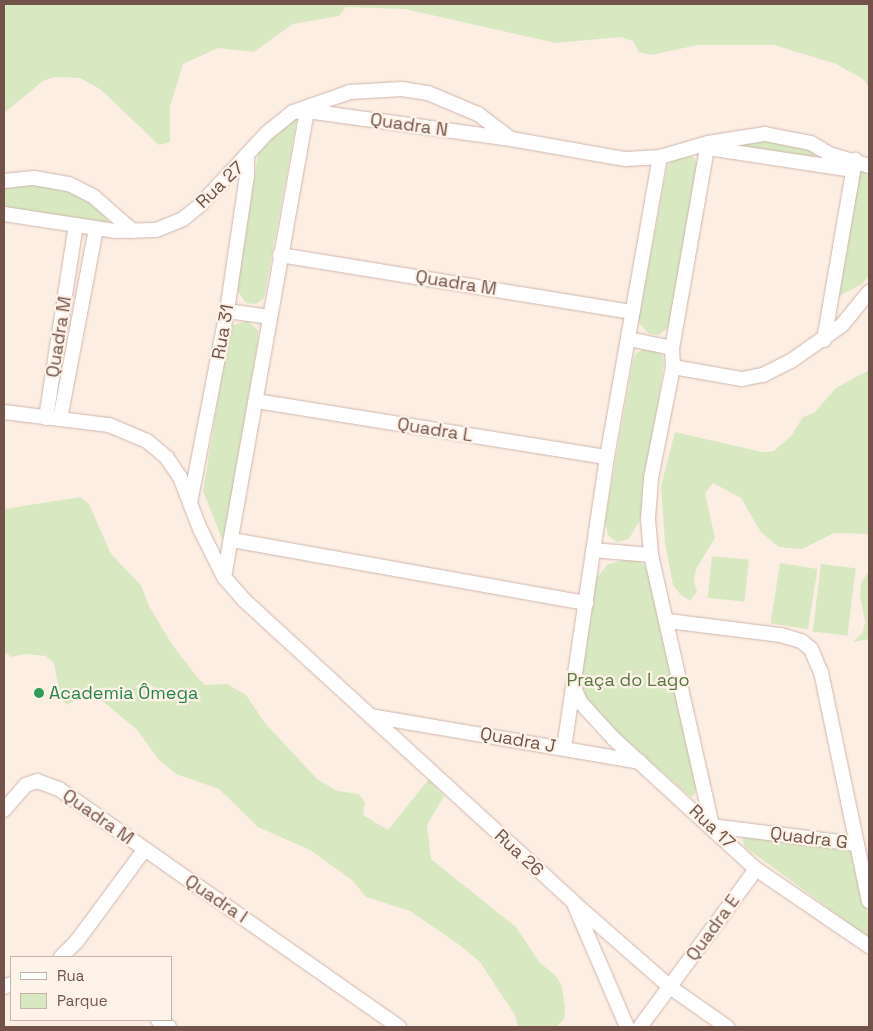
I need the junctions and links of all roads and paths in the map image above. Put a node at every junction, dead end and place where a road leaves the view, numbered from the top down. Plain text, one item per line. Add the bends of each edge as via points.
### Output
1 (311, 106) junction
2 (511, 139) junction
3 (685, 148) junction
4 (707, 148) junction
5 (660, 157) junction
6 (247, 158) junction
7 (854, 165) junction
8 (869, 166) edge
9 (4, 181) edge
10 (4, 214) edge
11 (76, 225) junction
12 (96, 228) junction
13 (133, 231) junction
14 (280, 255) junction
15 (869, 292) edge
16 (227, 311) junction
17 (632, 312) junction
18 (270, 317) junction
19 (629, 339) junction
20 (824, 340) junction
21 (672, 348) junction
22 (673, 367) junction
23 (256, 401) junction
24 (4, 412) edge
25 (53, 418) junction
26 (607, 457) junction
27 (190, 504) junction
28 (232, 540) junction
29 (594, 550) junction
30 (651, 555) junction
31 (224, 577) junction
32 (586, 603) junction
33 (668, 621) junction
34 (574, 688) junction
35 (371, 716) junction
36 (564, 748) junction
37 (641, 762) junction
38 (4, 810) edge
39 (712, 826) junction
40 (857, 844) junction
41 (144, 850) junction
42 (756, 869) junction
43 (869, 901) edge
44 (573, 902) junction
45 (869, 946) edge
46 (66, 956) edge
47 (670, 987) junction
48 (399, 1027) edge
49 (627, 1027) edge
50 (640, 1027) edge
51 (726, 1027) edge

1 - 2 street, Quadra N
1 - 2 street via 350,92 375,89 428,93 478,114
1 - 6 street, Rua 27 via 292,112
1 - 14 street
2 - 5 street via 625,159
3 - 4 street
3 - 5 street
3 - 7 street via 765,134 810,143
4 - 7 street
4 - 21 street
5 - 17 street
6 - 13 street, Rua 27 via 184,219 156,230
6 - 16 street, Rua 31 via 248,175
7 - 8 street
7 - 20 street
9 - 13 street via 34,178 69,184 94,197
10 - 11 street
11 - 12 street
11 - 25 street, Quadra M
12 - 13 street
12 - 25 street, Quadra M
14 - 17 street, Quadra M
14 - 18 street
15 - 20 street via 842,325
16 - 18 street
16 - 27 street, Rua 31
17 - 19 street
18 - 23 street
19 - 21 street
19 - 26 street
20 - 22 street via 763,375 742,379
21 - 22 street
22 - 30 street via 651,478 648,518
23 - 26 street, Quadra L
23 - 28 street
24 - 25 street
25 - 27 street via 109,425 147,441 167,458 176,471
26 - 29 street
27 - 31 street
28 - 31 street
28 - 32 street
29 - 30 street
29 - 32 street
30 - 33 street
31 - 35 street via 294,647
32 - 34 street, Quadra J
33 - 39 street
33 - 40 street, Quadra G via 781,635 811,648 821,672
34 - 36 street, Quadra J
34 - 37 street, Rua 17 via 581,703 614,739
35 - 36 street, Quadra J
35 - 44 street, Rua 26
36 - 37 street
37 - 39 street, Rua 17
38 - 41 street, Quadra M via 21,788 37,781 59,789
39 - 40 street, Quadra G
39 - 42 street, Rua 17
40 - 43 street
41 - 46 street
41 - 48 street, Quadra I
42 - 45 street, Rua 17
42 - 47 street, Quadra E
44 - 47 street, Rua 26
44 - 49 street
47 - 50 street, Quadra E
47 - 51 street, Rua 26

